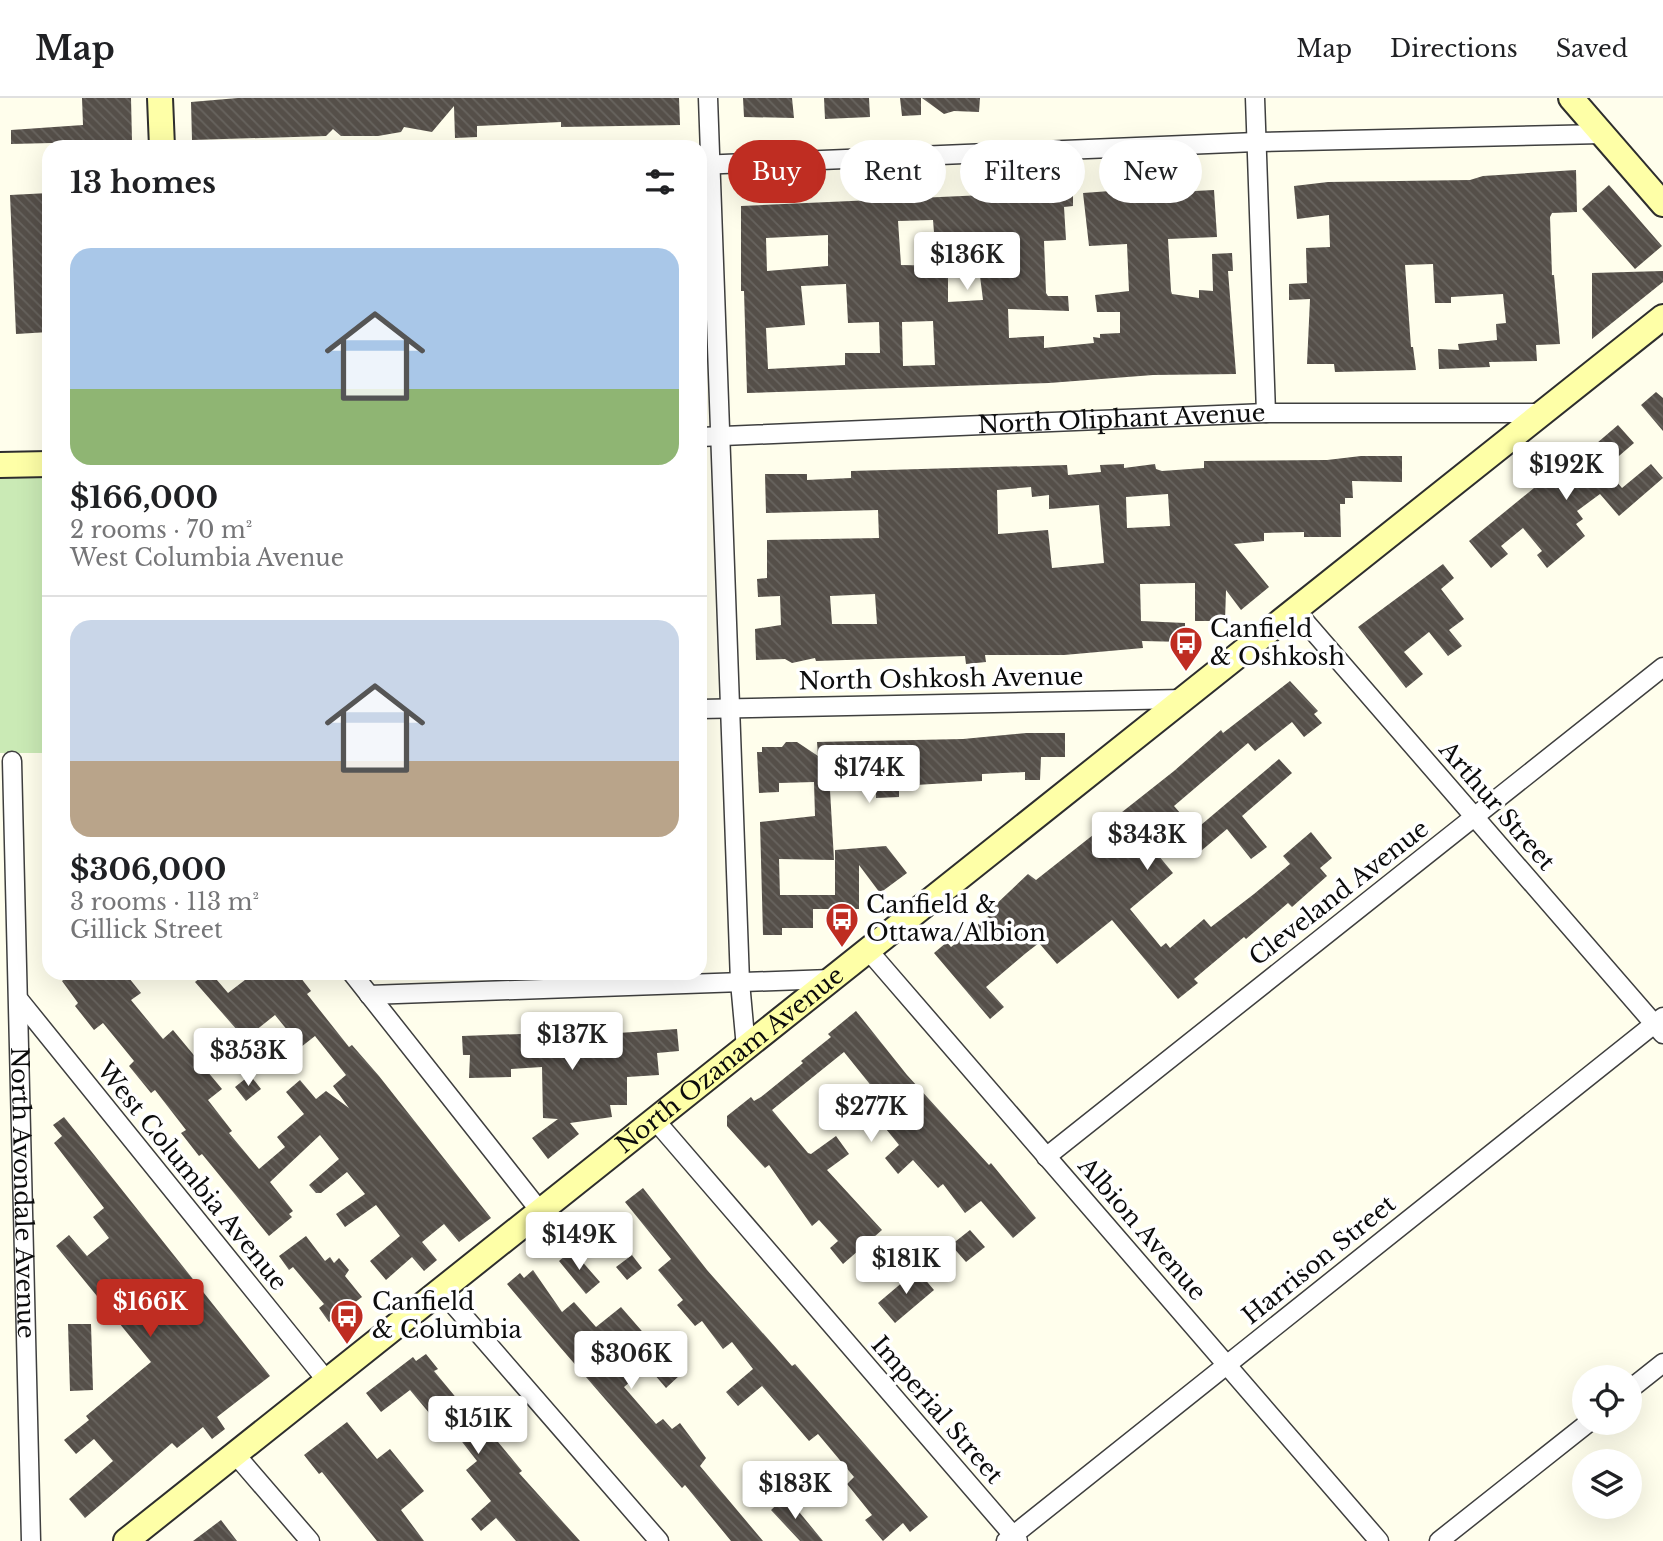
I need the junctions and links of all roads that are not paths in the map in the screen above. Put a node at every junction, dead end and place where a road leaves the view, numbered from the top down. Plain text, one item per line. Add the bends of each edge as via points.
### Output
1 (160, 98) edge
2 (708, 98) edge
3 (1255, 98) edge
4 (1571, 98) edge
5 (1602, 134) junction
6 (162, 140) edge
7 (706, 140) edge
8 (1256, 142) junction
9 (707, 165) edge
10 (707, 201) edge
11 (1663, 204) edge
12 (1663, 317) edge
13 (1266, 413) junction
14 (1542, 413) junction
15 (720, 436) junction
16 (707, 437) edge
17 (42, 464) edge
18 (0, 465) edge
19 (1295, 610) junction
20 (1663, 667) edge
21 (1183, 699) junction
22 (730, 708) junction
23 (707, 709) edge
24 (12, 761) dead end
25 (1474, 817) junction
26 (868, 950) junction
27 (831, 979) junction
28 (357, 980) edge
29 (740, 982) junction
30 (369, 995) junction
31 (20, 1001) junction
32 (1660, 1025) edge
33 (746, 1048) junction
34 (655, 1120) junction
35 (1046, 1157) junction
36 (540, 1211) junction
37 (441, 1290) junction
38 (1663, 1363) edge
39 (1227, 1365) junction
40 (1642, 1380) edge
41 (327, 1381) junction
42 (1573, 1435) edge
43 (235, 1454) junction
44 (1013, 1539) edge
45 (32, 1541) edge
46 (126, 1541) edge
47 (310, 1541) edge
48 (659, 1541) edge
49 (1379, 1541) edge
50 (1439, 1541) edge

1 - 6 street
2 - 7 street
3 - 8 street
4 - 5 street
5 - 8 street
5 - 11 street
8 - 9 street
8 - 13 street
10 - 15 street
12 - 14 street, North Ozanam Avenue
13 - 14 street, North Oliphant Avenue
13 - 15 street, North Oliphant Avenue
14 - 19 street, North Ozanam Avenue
15 - 16 street, North Oliphant Avenue
15 - 22 street
17 - 18 street
19 - 21 street, North Ozanam Avenue
19 - 25 street, Arthur Street
20 - 25 street, Cleveland Avenue
21 - 22 street, North Oshkosh Avenue
21 - 26 street, North Ozanam Avenue
22 - 23 street, North Oshkosh Avenue
22 - 29 street
24 - 31 street, North Avondale Avenue
25 - 32 street, Arthur Street
25 - 35 street, Cleveland Avenue
26 - 27 street, North Ozanam Avenue
26 - 35 street, Albion Avenue
27 - 29 street
27 - 33 street, North Ozanam Avenue
28 - 30 street
29 - 30 street
29 - 33 street
30 - 36 street
31 - 41 street, West Columbia Avenue
31 - 45 street, North Avondale Avenue
32 - 39 street, Harrison Street
33 - 34 street, North Ozanam Avenue
34 - 36 street, North Ozanam Avenue
34 - 44 street, Imperial Street
35 - 39 street, Albion Avenue
36 - 37 street, North Ozanam Avenue
37 - 41 street, North Ozanam Avenue
37 - 48 street
38 - 40 street
39 - 44 street, Harrison Street
39 - 49 street, Albion Avenue
41 - 43 street, North Ozanam Avenue
42 - 50 street
43 - 46 street, North Ozanam Avenue
43 - 47 street

